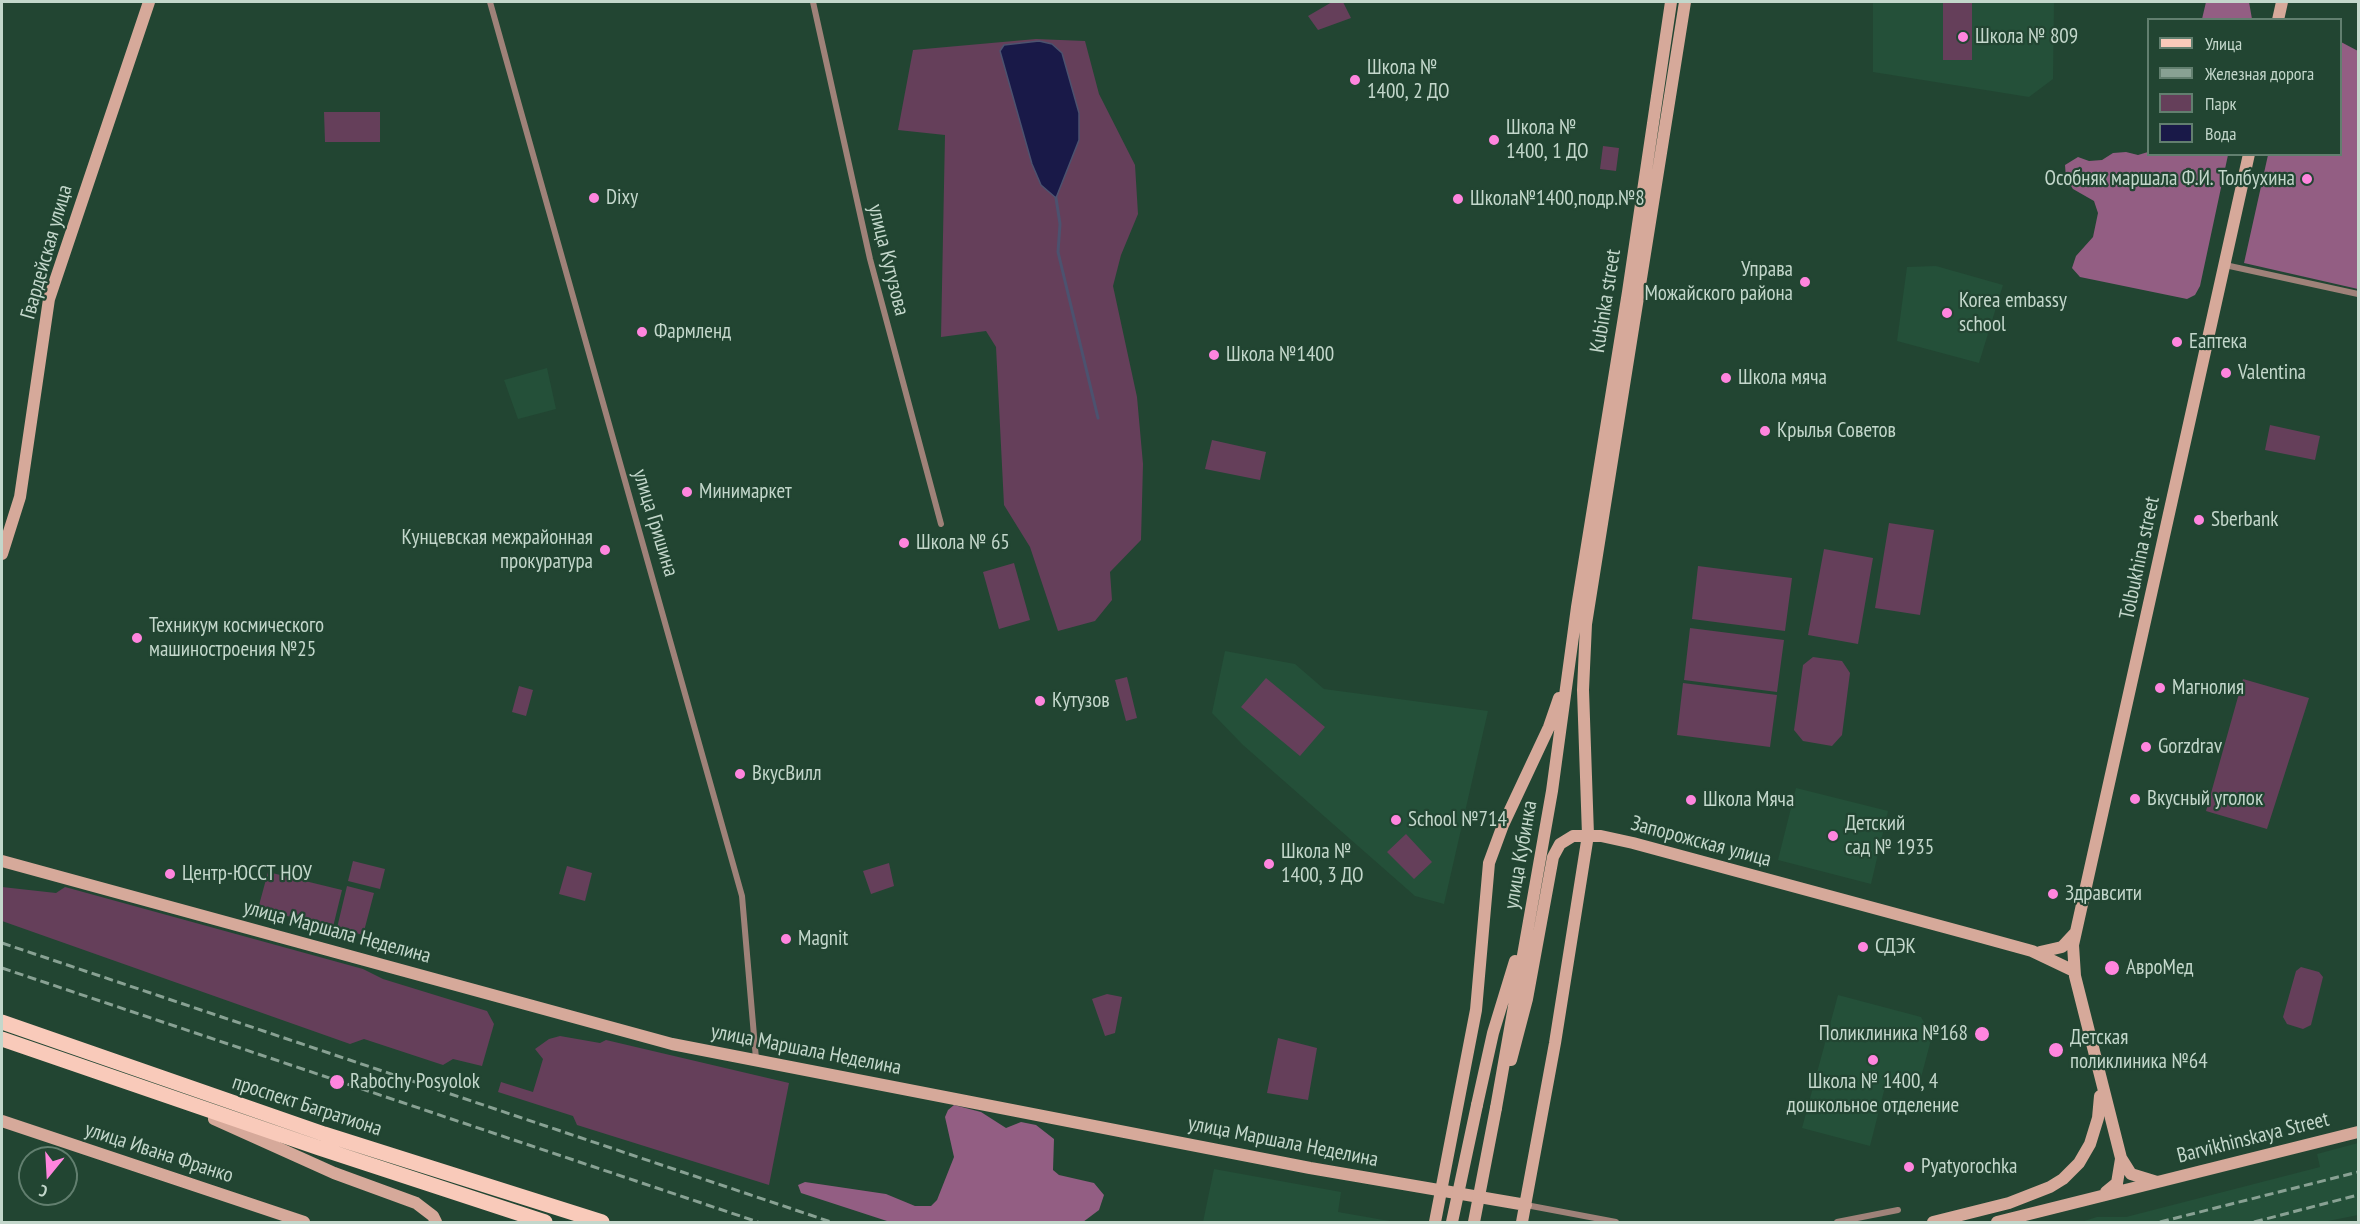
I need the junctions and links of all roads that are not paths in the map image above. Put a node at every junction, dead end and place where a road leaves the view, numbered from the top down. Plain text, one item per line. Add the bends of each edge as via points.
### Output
1 (149, 2) edge
2 (490, 2) edge
3 (813, 2) edge
4 (1671, 2) edge
5 (1685, 2) edge
6 (2282, 2) edge
7 (2278, 18) edge
8 (2248, 156) edge
9 (2225, 266) junction
10 (2358, 294) edge
11 (941, 524) dead end
12 (2, 554) edge
13 (1571, 650) junction
14 (1588, 835) junction
15 (2, 861) edge
16 (1532, 902) junction
17 (2075, 932) junction
18 (2032, 951) junction
19 (2074, 971) junction
20 (2, 1022) edge
21 (2, 1039) edge
22 (756, 1059) junction
23 (2099, 1080) junction
24 (1500, 1089) junction
25 (161, 1094) junction
26 (2, 1121) edge
27 (2358, 1132) edge
28 (321, 1141) junction
29 (2121, 1158) junction
30 (2157, 1182) junction
31 (1442, 1192) junction
32 (2100, 1196) junction
33 (1526, 1205) junction
34 (1898, 1210) dead end
35 (304, 1222) edge
36 (436, 1222) edge
37 (545, 1222) edge
38 (602, 1222) edge
39 (1435, 1222) edge
40 (1452, 1222) edge
41 (1474, 1222) edge
42 (1522, 1222) edge
43 (1616, 1222) edge
44 (1837, 1222) edge
45 (1933, 1222) edge
46 (1997, 1222) edge

1 - 12 street, Гвардейская улица via 49,299 20,496
2 - 22 street, улица Гришина via 742,896
3 - 11 street, улица Кутузова via 870,259
4 - 13 street, улица Кубинка
5 - 14 street via 1586,624 1582,690
6 - 7 street
8 - 9 street, Tolbukhina street
9 - 10 street
9 - 17 street, Tolbukhina street
13 - 16 street, улица Кубинка
13 - 31 street via 1550,727 1489,863 1476,1010
14 - 18 street, Запорожская улица via 1633,843
14 - 24 street via 1566,839 1553,857 1523,1017
14 - 33 street
15 - 22 street, улица Маршала Неделина via 672,1044
16 - 24 street, улица Кубинка
16 - 40 street, bridge via 1493,1033
17 - 18 street via 2062,947
17 - 19 street, Tolbukhina street
18 - 19 street, Запорожская улица
19 - 23 street, Tolbukhina street
20 - 28 main road, проспект Багратиона
21 - 25 main road, проспект Багратиона
22 - 31 street, улица Маршала Неделина
23 - 29 street
23 - 45 street via 2098,1118 2092,1140 2079,1163 2063,1179 2008,1203
24 - 41 street, улица Кубинка, bridge
25 - 28 main road, проспект Багратиона
25 - 36 street via 334,1173 416,1203
26 - 35 street, улица Ивана Франко
27 - 30 street, Barvikhinskaya Street
28 - 37 main road, проспект Багратиона
28 - 38 main road, проспект Багратиона
29 - 30 street via 2132,1174
29 - 32 street via 2117,1183
30 - 32 street, Barvikhinskaya Street
31 - 33 street, улица Маршала Неделина
31 - 39 street
32 - 46 street, Barvikhinskaya Street
33 - 42 street
33 - 43 street, улица Маршала Неделина
34 - 44 street

